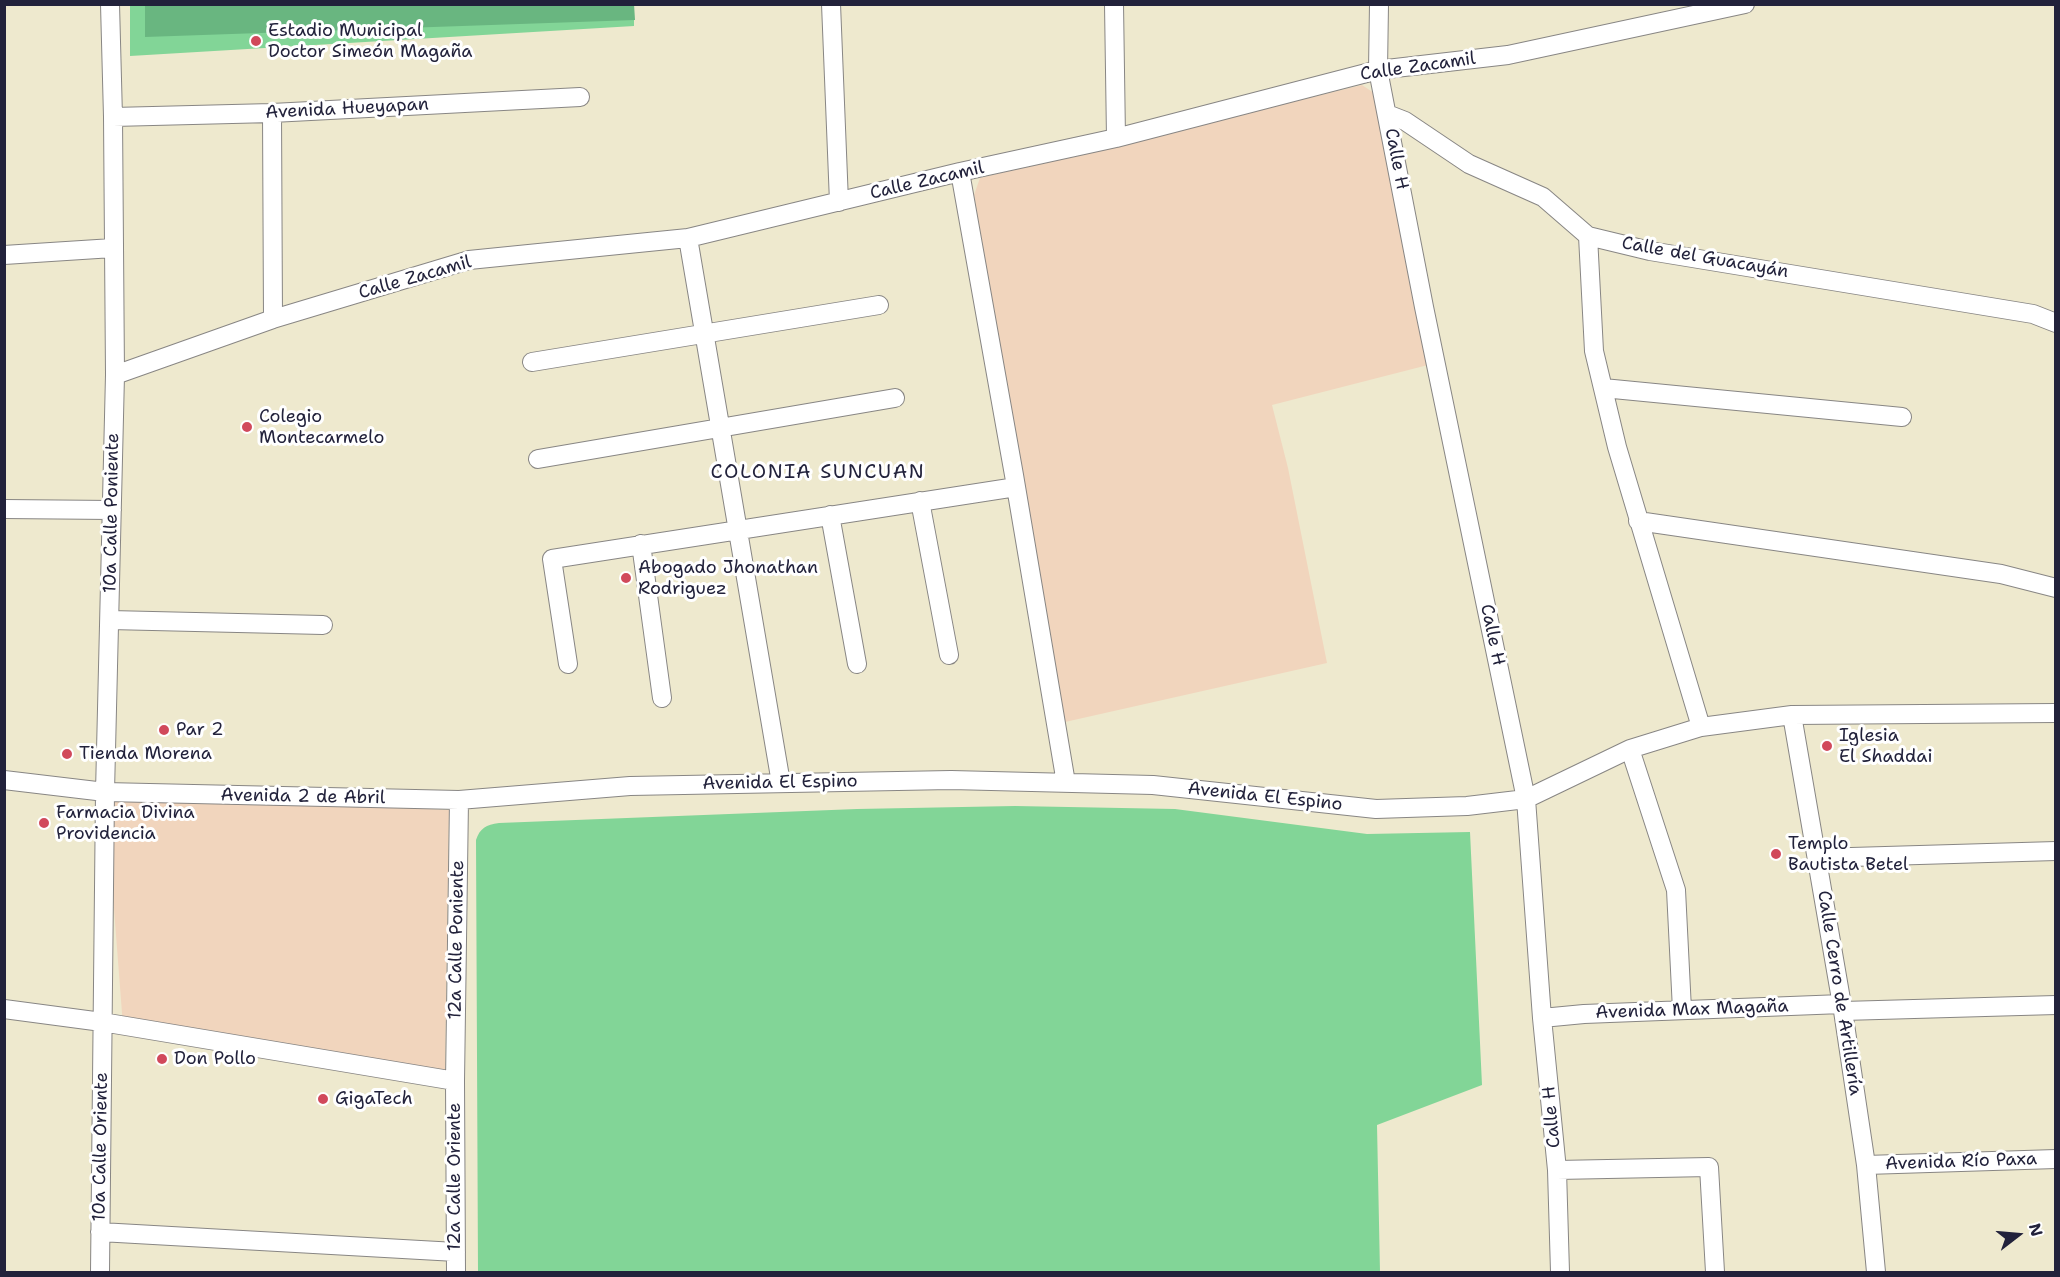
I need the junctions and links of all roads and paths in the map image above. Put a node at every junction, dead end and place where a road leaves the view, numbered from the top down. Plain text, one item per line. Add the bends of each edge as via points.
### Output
1 (110, 4) edge
2 (831, 4) edge
3 (1114, 4) edge
4 (1379, 4) edge
5 (1745, 4) edge
6 (1696, 10) edge
7 (1378, 70) junction
8 (580, 98) dead end
9 (272, 113) junction
10 (1387, 114) junction
11 (113, 117) junction
12 (1116, 138) junction
13 (960, 172) junction
14 (839, 202) junction
15 (1588, 236) junction
16 (688, 238) junction
17 (113, 248) junction
18 (4, 255) edge
19 (879, 305) dead end
20 (273, 319) junction
21 (2055, 323) edge
22 (705, 333) junction
23 (532, 363) dead end
24 (115, 375) junction
25 (1603, 388) junction
26 (895, 398) dead end
27 (1902, 417) dead end
28 (720, 427) junction
29 (538, 459) dead end
30 (1016, 487) junction
31 (920, 501) junction
32 (4, 509) edge
33 (112, 510) junction
34 (830, 515) junction
35 (1638, 521) junction
36 (738, 529) junction
37 (641, 544) junction
38 (2055, 588) edge
39 (110, 620) junction
40 (323, 625) dead end
41 (949, 655) dead end
42 (568, 664) dead end
43 (857, 664) dead end
44 (662, 698) dead end
45 (2055, 713) edge
46 (1792, 715) junction
47 (1701, 727) junction
48 (1630, 749) junction
49 (4, 780) edge
50 (781, 783) junction
51 (1066, 783) junction
52 (105, 792) junction
53 (1526, 799) junction
54 (459, 800) junction
55 (2055, 852) edge
56 (1817, 858) junction
57 (2055, 1005) edge
58 (1842, 1008) junction
59 (4, 1009) edge
60 (1682, 1010) junction
61 (1542, 1018) junction
62 (102, 1022) junction
63 (455, 1081) junction
64 (2055, 1159) edge
65 (1866, 1165) junction
66 (1557, 1170) junction
67 (100, 1232) junction
68 (456, 1252) junction
69 (100, 1272) edge
70 (456, 1272) edge
71 (1560, 1272) edge
72 (1715, 1272) edge
73 (1875, 1272) edge

1 - 11 street, 10a Calle Poniente
2 - 14 street
3 - 12 street
4 - 7 street, Calle H
5 - 6 street, Calle Zacamil
6 - 7 street, Calle Zacamil via 1508,55
7 - 10 street, Calle H
7 - 12 street, Calle Zacamil
8 - 9 street, Avenida Hueyapan
9 - 11 street, Avenida Hueyapan
9 - 20 street
10 - 15 street, Calle del Guacayán via 1469,164 1543,196
10 - 53 street, Calle H
11 - 17 street, 10a Calle Poniente
12 - 13 street, Calle Zacamil
13 - 14 street, Calle Zacamil
13 - 30 street
14 - 16 street, Calle Zacamil
15 - 21 street, Calle del Guacayán via 1650,251 2033,314
15 - 25 street via 1594,351
16 - 20 street, Calle Zacamil via 469,260
16 - 22 street
17 - 18 street
17 - 24 street, 10a Calle Poniente
19 - 22 street
20 - 24 street, Calle Zacamil
22 - 23 street
22 - 28 street
24 - 33 street, 10a Calle Poniente
25 - 27 street
25 - 35 street
26 - 28 street
28 - 29 street
28 - 36 street
30 - 31 street
30 - 51 street
31 - 34 street
31 - 41 street
32 - 33 street
33 - 39 street, 10a Calle Poniente
34 - 36 street
34 - 43 street
35 - 38 street via 2001,574
35 - 47 street
36 - 37 street
36 - 50 street
37 - 42 street via 552,559
37 - 44 street
39 - 40 street
39 - 52 street, 10a Calle Poniente
45 - 46 street, Avenida El Espino
46 - 47 street, Avenida El Espino
46 - 56 street, Calle Cerro de Artillería
47 - 48 street, Avenida El Espino
48 - 53 street, Avenida El Espino
48 - 60 street via 1676,890
49 - 52 street, Avenida 2 de Abril
50 - 51 street, Avenida El Espino
50 - 54 street, Avenida El Espino via 630,786
51 - 53 street, Avenida El Espino via 1154,785 1376,809 1467,806
52 - 54 street, Avenida 2 de Abril
52 - 62 street, 10a Calle Poniente
53 - 61 street, Calle H
54 - 63 street, 12a Calle Poniente
55 - 56 street
56 - 58 street, Calle Cerro de Artillería
57 - 58 street, Avenida Max Magaña
58 - 60 street, Avenida Max Magaña
58 - 65 street, Calle Cerro de Artillería
59 - 62 street
60 - 61 street, Avenida Max Magaña
61 - 66 street, Calle H
62 - 63 street
62 - 67 street, 10a Calle Oriente
63 - 68 street, 12a Calle Oriente
64 - 65 street, Avenida Río Paxa
65 - 73 street, Calle Cerro de Artillería
66 - 71 street, Calle H
66 - 72 street via 1709,1167
67 - 68 street
67 - 69 street, 10a Calle Oriente
68 - 70 street, 12a Calle Oriente

